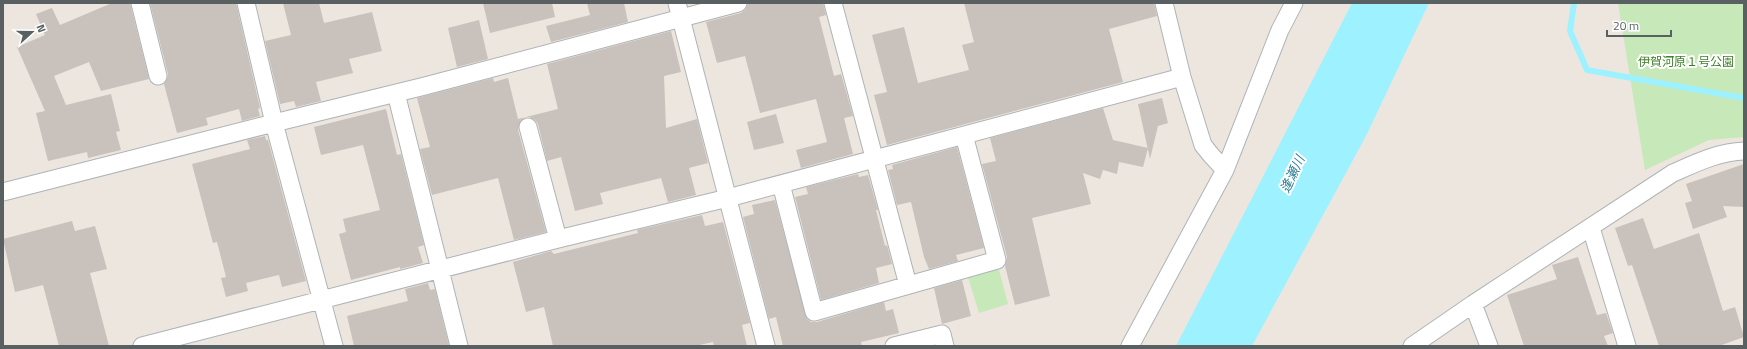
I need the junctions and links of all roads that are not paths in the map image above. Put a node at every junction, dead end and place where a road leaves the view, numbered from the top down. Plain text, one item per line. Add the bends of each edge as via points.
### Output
1 (140, 3) edge
2 (246, 3) edge
3 (738, 3) edge
4 (833, 3) edge
5 (1164, 3) edge
6 (1294, 3) edge
7 (679, 10) edge
8 (158, 76) dead end
9 (1182, 78) junction
10 (396, 93) junction
11 (274, 123) junction
12 (528, 127) dead end
13 (964, 135) junction
14 (1744, 151) edge
15 (875, 158) junction
16 (1225, 170) junction
17 (781, 184) junction
18 (3, 192) edge
19 (728, 198) junction
20 (1591, 228) junction
21 (558, 239) junction
22 (439, 270) junction
23 (908, 285) junction
24 (322, 300) junction
25 (1473, 304) junction
26 (142, 346) edge
27 (334, 346) edge
28 (458, 346) edge
29 (766, 346) edge
30 (894, 346) edge
31 (945, 346) edge
32 (1130, 346) edge
33 (1412, 346) edge
34 (1489, 346) edge
35 (1626, 346) edge

1 - 8 street
2 - 11 street
3 - 7 street
4 - 15 street
5 - 9 street
6 - 16 street via 1280,30
7 - 10 street
7 - 19 street
9 - 13 street
9 - 16 street via 1203,145
10 - 11 street
10 - 22 street
11 - 18 street
11 - 24 street
12 - 21 street
13 - 15 street
13 - 23 street via 997,260
14 - 20 street via 1704,159 1673,174
15 - 17 street
15 - 23 street
16 - 32 street
17 - 19 street
17 - 23 street via 814,312
19 - 21 street
19 - 29 street
20 - 25 street
20 - 35 street
21 - 22 street
22 - 24 street
22 - 28 street
24 - 26 street
24 - 27 street
25 - 33 street
25 - 34 street
30 - 31 street via 942,334

